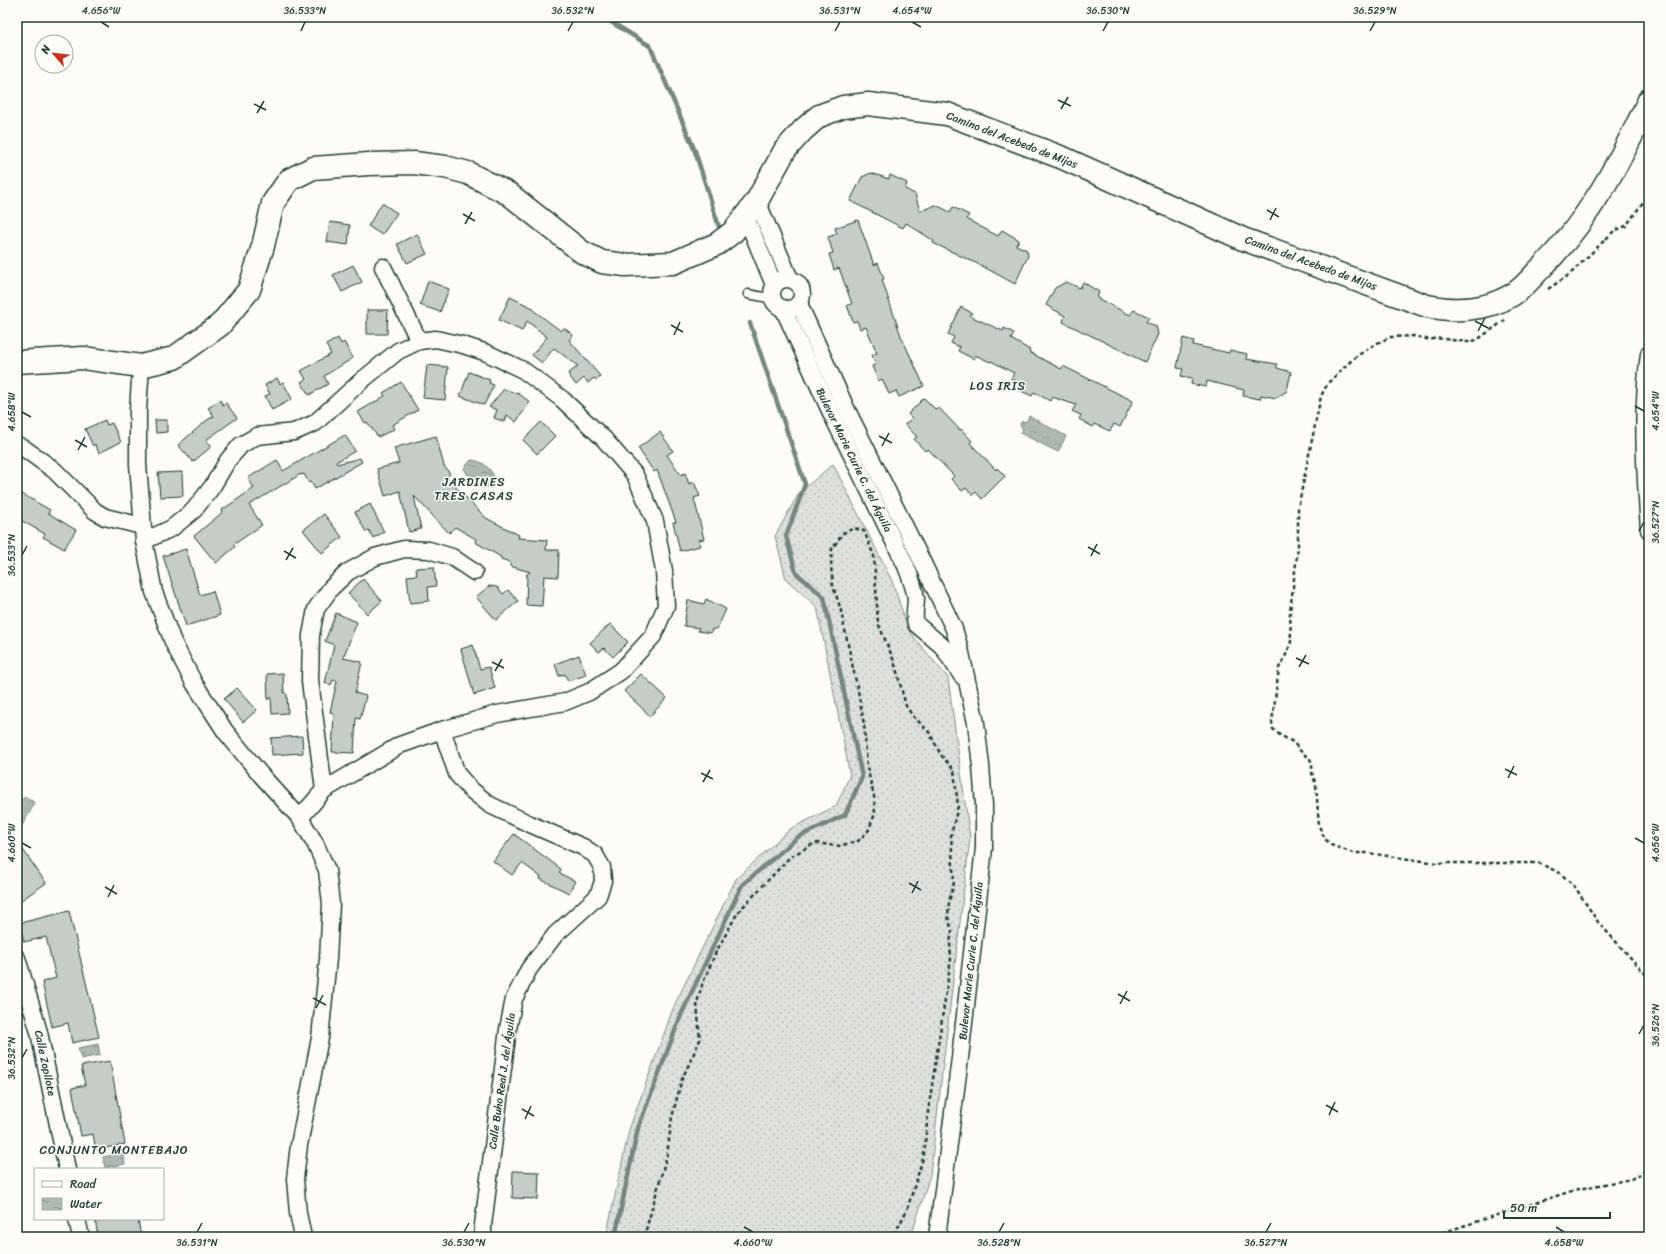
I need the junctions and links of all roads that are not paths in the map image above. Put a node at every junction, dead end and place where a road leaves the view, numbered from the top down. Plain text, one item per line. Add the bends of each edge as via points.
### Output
1 (1649, 100) edge
2 (751, 209) junction
3 (382, 267) dead end
4 (790, 279) junction
5 (748, 294) dead end
6 (777, 298) junction
7 (799, 304) junction
8 (419, 341) junction
9 (1649, 354) edge
10 (17, 362) edge
11 (141, 366) junction
12 (17, 445) edge
13 (1649, 530) edge
14 (143, 534) junction
15 (474, 572) dead end
16 (944, 608) junction
17 (915, 613) junction
18 (923, 630) junction
19 (967, 684) junction
20 (442, 730) junction
21 (324, 790) junction
22 (300, 818) junction
23 (17, 958) edge
24 (67, 1168) edge
25 (77, 1220) edge
26 (81, 1237) edge
27 (303, 1237) edge
28 (483, 1237) edge
29 (937, 1237) edge

1 - 2 street, Camino del Acebedo de Mijas via 1594,203 1559,249 1513,294 1495,303 1470,309 1427,306 1243,239 1064,158 947,114 868,104 843,107 819,116 786,150
2 - 4 street
2 - 6 street, Bulevar Marie Curie C. del Águila
2 - 11 street, Camino del Acebedo de Mijas via 733,232 717,244 698,253 673,263 625,265 602,262 582,252 510,194 468,172 414,163 312,168 289,180 273,202 249,290 220,325 174,358
3 - 8 street
4 - 6 street via 782,279
4 - 7 street via 796,281 802,289
5 - 6 lane
6 - 7 street via 790,309
6 - 17 street, Bulevar Marie Curie C. del Águila via 906,566 916,598
7 - 16 street, Bulevar Marie Curie C. del Águila via 846,408
8 - 14 street via 398,351 315,423 294,432 257,436 241,445 194,510 172,528
8 - 20 street via 436,339 487,353 522,370 567,404 604,439 636,475 655,521 664,571 666,606 653,636 621,671 589,692 565,702 497,714
9 - 13 street via 1645,382 1645,473
10 - 11 street, Camino del Acebedo de Mijas via 83,358
11 - 14 street via 138,464
12 - 14 street via 54,470 95,511
14 - 22 street via 154,592 173,642 194,683 225,732
15 - 21 street via 452,557 429,550 404,549 375,557 348,572 331,588 316,609 311,635 310,682
16 - 17 street via 937,602 927,601
16 - 18 street via 944,623 931,632
16 - 19 street, Bulevar Marie Curie C. del Águila via 961,652
17 - 18 street, Bulevar Marie Curie C. del Águila via 916,624
18 - 19 street, Bulevar Marie Curie C. del Águila via 942,646
19 - 29 street, Bulevar Marie Curie C. del Águila via 976,723 981,766 984,848
20 - 21 street via 400,745
20 - 28 street, Calle Buho Real J. del Águila via 457,774 470,789 490,805 583,847 595,855 602,867 603,881 598,896 555,935 528,969 514,999 508,1029
21 - 22 street
22 - 27 street via 327,870 331,904 320,1038 295,1179
23 - 24 street, Calle Zopilote via 39,1032
25 - 26 street

